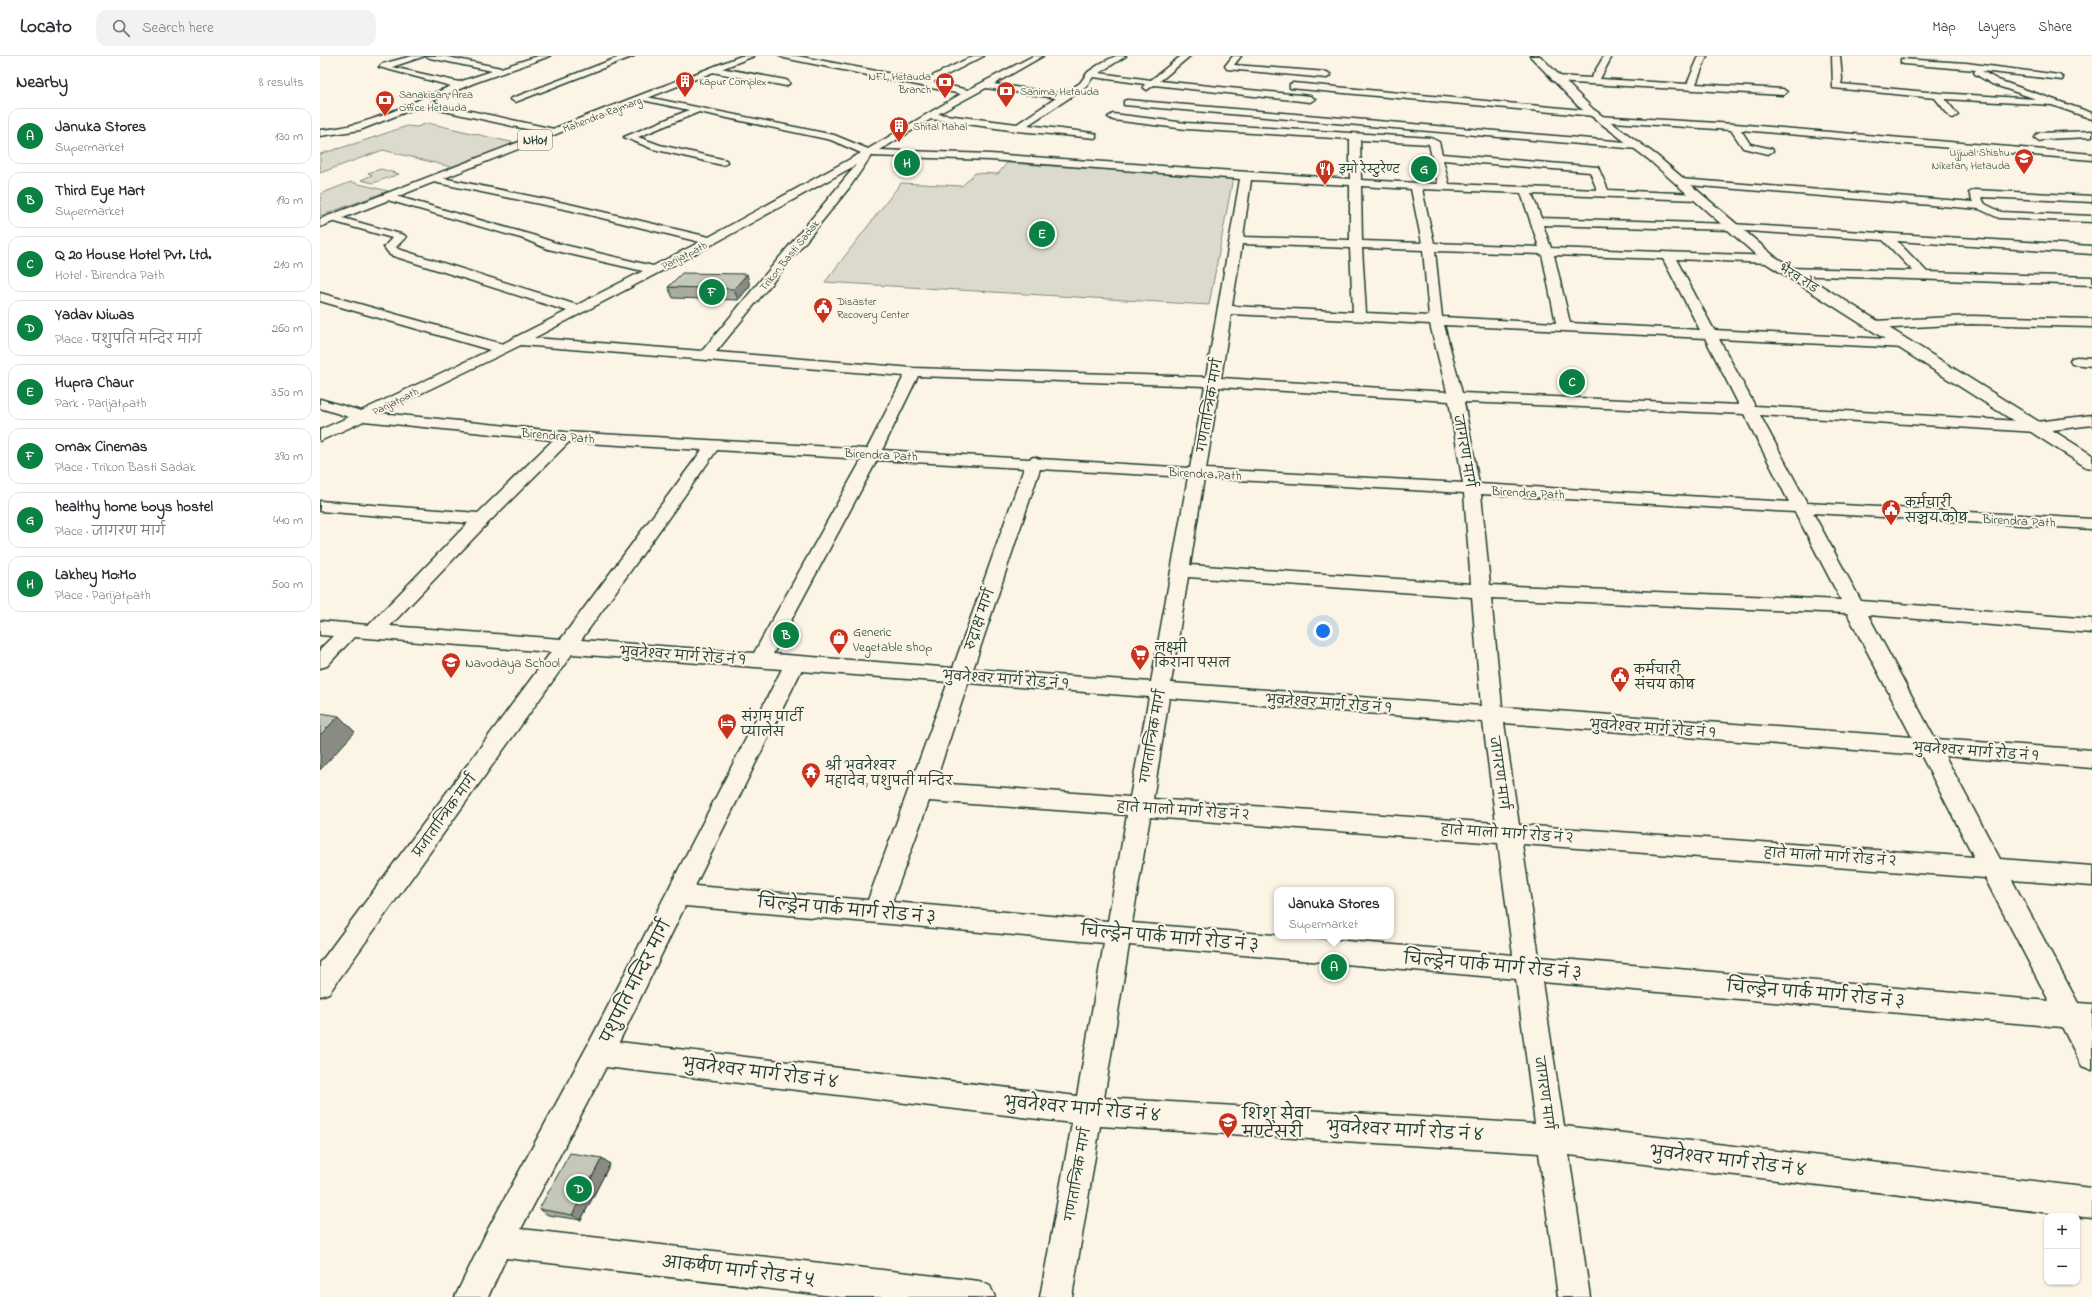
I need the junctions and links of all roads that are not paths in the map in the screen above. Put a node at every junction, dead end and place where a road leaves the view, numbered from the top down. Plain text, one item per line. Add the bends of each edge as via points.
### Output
1 (421, 56) edge
2 (430, 56) edge
3 (546, 56) edge
4 (630, 56) edge
5 (749, 56) edge
6 (784, 56) edge
7 (980, 56) edge
8 (1039, 56) edge
9 (1122, 56) edge
10 (1186, 56) edge
11 (1237, 56) edge
12 (1536, 56) edge
13 (1608, 56) edge
14 (1703, 56) edge
15 (1836, 56) edge
16 (1962, 56) edge
17 (723, 58) dead end
18 (739, 60) junction
19 (1904, 61) dead end
20 (1966, 66) junction
21 (503, 70) junction
22 (715, 70) junction
23 (1091, 74) junction
24 (1326, 75) dead end
25 (2059, 78) dead end
26 (1555, 79) junction
27 (1594, 81) junction
28 (786, 83) dead end
29 (925, 83) junction
30 (1153, 83) junction
31 (460, 85) junction
32 (986, 85) junction
33 (1293, 86) dead end
34 (1691, 86) junction
35 (1327, 89) junction
36 (1783, 92) dead end
37 (969, 94) junction
38 (1938, 96) junction
39 (1065, 97) junction
40 (645, 98) junction
41 (515, 99) dead end
42 (2050, 102) junction
43 (420, 103) junction
44 (1128, 103) junction
45 (2092, 104) edge
46 (2072, 109) junction
47 (697, 110) junction
48 (1953, 115) dead end
49 (929, 116) junction
50 (1596, 116) junction
51 (2092, 116) edge
52 (1107, 122) junction
53 (1735, 127) junction
54 (1017, 128) junction
55 (554, 132) junction
56 (320, 133) edge
57 (2092, 134) edge
58 (1093, 136) junction
59 (1355, 136) junction
60 (1638, 146) junction
61 (1768, 151) dead end
62 (869, 153) junction
63 (1438, 157) junction
64 (2090, 157) edge
65 (722, 162) dead end
66 (1075, 163) junction
67 (1244, 176) junction
68 (433, 179) junction
69 (1356, 182) junction
70 (1680, 182) junction
71 (1416, 186) junction
72 (1444, 187) junction
73 (1526, 191) junction
74 (1604, 194) junction
75 (388, 197) junction
76 (1699, 197) junction
77 (2092, 199) edge
78 (1981, 206) junction
79 (1999, 215) junction
80 (332, 218) junction
81 (2092, 219) edge
82 (1536, 220) junction
83 (320, 222) edge
84 (2008, 225) dead end
85 (1731, 227) junction
86 (2018, 235) dead end
87 (1886, 237) junction
88 (1237, 240) junction
89 (711, 241) junction
90 (1356, 244) junction
91 (2028, 245) junction
92 (1429, 247) junction
93 (2092, 250) edge
94 (1547, 252) junction
95 (1668, 256) junction
96 (1769, 260) junction
97 (654, 270) junction
98 (1789, 271) junction
99 (1924, 276) junction
100 (2092, 281) edge
101 (320, 298) edge
102 (578, 310) junction
103 (1225, 310) junction
104 (1360, 317) junction
105 (1436, 320) junction
106 (2092, 323) edge
107 (1874, 325) junction
108 (1564, 327) junction
109 (1710, 334) junction
110 (518, 341) junction
111 (1905, 344) junction
112 (503, 349) junction
113 (707, 354) junction
114 (2077, 361) dead end
115 (2092, 362) edge
116 (913, 372) junction
117 (1212, 382) junction
118 (1456, 396) junction
119 (320, 403) edge
120 (1750, 410) junction
121 (363, 416) junction
122 (2092, 420) edge
123 (2037, 427) junction
124 (320, 436) edge
125 (565, 437) junction
126 (714, 444) junction
127 (873, 453) junction
128 (1034, 462) junction
129 (2092, 463) edge
130 (1197, 472) junction
131 (1472, 488) junction
132 (320, 506) edge
133 (1801, 508) junction
134 (482, 519) junction
135 (2092, 524) edge
136 (1180, 570) junction
137 (1481, 591) junction
138 (1854, 607) junction
139 (2092, 626) edge
140 (320, 628) edge
141 (350, 630) junction
142 (374, 632) junction
143 (567, 646) junction
144 (760, 660) junction
145 (320, 661) edge
146 (795, 663) junction
147 (960, 676) junction
148 (1160, 690) junction
149 (1492, 715) junction
150 (1929, 748) junction
151 (2092, 760) edge
152 (921, 791) junction
153 (1140, 807) junction
154 (1508, 833) junction
155 (1992, 868) junction
156 (2092, 876) edge
157 (678, 895) junction
158 (876, 912) junction
159 (1119, 933) junction
160 (1528, 968) junction
161 (320, 984) edge
162 (2081, 1016) edge
163 (599, 1053) junction
164 (2092, 1056) edge
165 (1088, 1111) junction
166 (1552, 1138) junction
167 (2092, 1203) edge
168 (498, 1242) junction
169 (471, 1297) edge
170 (979, 1297) edge
171 (1056, 1297) edge
172 (1574, 1297) edge

1 - 31 street via 383,67
2 - 21 street
3 - 21 street
4 - 41 street
5 - 18 main road, Mahendra Rajmarg / NH01
6 - 29 street
7 - 29 street
8 - 32 street, Parijatpath
9 - 23 street
10 - 30 street
11 - 24 street via 1230,67
12 - 26 main road, भैरव रोड
13 - 27 street
14 - 34 street
15 - 38 street via 1836,86
16 - 20 street
17 - 18 street
18 - 22 main road, Mahendra Rajmarg / NH01
19 - 20 street
20 - 25 street
20 - 42 street via 1995,82
21 - 31 street
22 - 28 street
22 - 40 main road, Mahendra Rajmarg / NH01
23 - 30 street
23 - 39 street via 1087,86
26 - 27 street
26 - 50 main road, भैरव रोड
27 - 34 street
29 - 37 street
30 - 35 street via 1322,101
30 - 44 street
31 - 43 street
32 - 37 street, Parijatpath
32 - 39 street
33 - 35 street
34 - 36 street
35 - 50 street
37 - 49 street, Parijatpath
38 - 42 street
38 - 48 street
39 - 54 street
40 - 47 street
40 - 55 main road, Mahendra Rajmarg / NH01
42 - 46 street
43 - 55 street
43 - 56 street via 360,128
44 - 52 street
44 - 60 street
45 - 46 street
46 - 51 street
47 - 62 street via 834,138
47 - 65 street via 629,137 657,147
49 - 54 street
49 - 62 street, Parijatpath
50 - 53 street
50 - 60 main road, भैरव रोड
52 - 58 street
52 - 59 street
53 - 61 street via 1742,144 1746,147
53 - 64 street
54 - 58 street
55 - 68 main road, Mahendra Rajmarg / NH01
57 - 64 street via 2040,136
58 - 66 street
59 - 63 street via 1431,141 1434,142
59 - 69 street
60 - 70 main road, भैरव रोड
62 - 66 street
62 - 89 street, Parijatpath
62 - 113 street, Trikon Basti Sadak via 845,186
63 - 72 street
63 - 74 street via 1594,169
66 - 67 street
67 - 69 street
67 - 88 street, गणतान्त्रिक मार्ग via 1246,180
68 - 75 main road, Mahendra Rajmarg / NH01
68 - 89 street via 569,207
69 - 71 street
69 - 90 street
70 - 76 main road, भैरव रोड
70 - 78 street
71 - 72 street
71 - 92 street, जागरण मार्ग
72 - 73 street
73 - 74 street
73 - 82 street
74 - 76 street
75 - 80 main road, Mahendra Rajmarg / NH01
75 - 97 street via 552,246
76 - 85 main road, भैरव रोड
77 - 78 street via 1974,193
78 - 79 street
79 - 81 street
79 - 84 street
80 - 83 main road, Mahendra Rajmarg / NH01
80 - 102 street via 400,237 390,247 394,252
82 - 85 street
82 - 94 street
85 - 87 street
85 - 96 main road, भैरव रोड
86 - 91 street
87 - 91 street
87 - 99 street
88 - 90 street
88 - 103 street, गणतान्त्रिक मार्ग
89 - 97 street, Parijatpath
90 - 92 street
90 - 104 street
91 - 93 street
92 - 94 street
92 - 105 street, जागरण मार्ग
94 - 95 street
94 - 108 street
95 - 96 street
95 - 109 street
96 - 98 main road, भैरव रोड
97 - 102 street, Parijatpath
98 - 99 street
98 - 107 main road, भैरव रोड
99 - 100 street
101 - 112 street
102 - 110 street, Parijatpath
103 - 104 street
103 - 117 street, गणतान्त्रिक मार्ग
104 - 105 street
105 - 108 street
105 - 118 street, जागरण मार्ग
106 - 107 street via 1972,320
107 - 111 main road, भैरव रोड
108 - 109 street
109 - 111 street
109 - 120 street
110 - 112 street, Parijatpath
110 - 113 street
111 - 123 main road, भैरव रोड
112 - 121 street, Parijatpath
113 - 116 street
114 - 115 street
116 - 117 street
116 - 127 street
117 - 118 street
117 - 130 street, गणतान्त्रिक मार्ग
118 - 120 street
118 - 131 street, जागरण मार्ग
119 - 121 street, Birendra Path
120 - 123 street
120 - 133 street
121 - 124 street, Parijatpath
121 - 125 street, Birendra Path
122 - 123 street
123 - 129 main road, भैरव रोड
125 - 126 street, Birendra Path
125 - 134 street
126 - 127 street, Birendra Path
126 - 143 street, प्रजातान्त्रिक मार्ग
127 - 128 street, Birendra Path
127 - 144 street
128 - 130 street, Birendra Path
128 - 147 street, रुद्राक्ष मार्ग
130 - 131 street, Birendra Path
130 - 136 street, गणतान्त्रिक मार्ग
131 - 133 street, Birendra Path
131 - 137 street, जागरण मार्ग
132 - 134 street
133 - 135 street, Birendra Path
133 - 138 street
134 - 142 street
136 - 137 street
136 - 148 street, गणतान्त्रिक मार्ग
137 - 138 street
137 - 149 street, जागरण मार्ग
138 - 139 street
138 - 150 street
140 - 141 street, भुवनेश्वर मार्ग रोड नं १
141 - 142 street, भुवनेश्वर मार्ग रोड नं १
141 - 145 street
142 - 143 street, भुवनेश्वर मार्ग रोड नं १
143 - 144 street, भुवनेश्वर मार्ग रोड नं १
143 - 161 street, प्रजातान्त्रिक मार्ग
144 - 146 street, भुवनेश्वर मार्ग रोड नं १
146 - 147 street, भुवनेश्वर मार्ग रोड नं १
146 - 157 street, पशुपति मन्दिर मार्ग
147 - 148 street, भुवनेश्वर मार्ग रोड नं १
147 - 152 street, रुद्राक्ष मार्ग
148 - 149 street, भुवनेश्वर मार्ग रोड नं १
148 - 153 street, गणतान्त्रिक मार्ग
149 - 150 street, भुवनेश्वर मार्ग रोड नं १
149 - 154 street, जागरण मार्ग
150 - 151 street, भुवनेश्वर मार्ग रोड नं १
150 - 155 street
152 - 153 street, हाते मालो मार्ग रोड नं २
152 - 158 street, रुद्राक्ष मार्ग
153 - 154 street, हाते मालो मार्ग रोड नं २
153 - 159 street, गणतान्त्रिक मार्ग
154 - 155 street, हाते मालो मार्ग रोड नं २
154 - 160 street, जागरण मार्ग
155 - 156 street, हाते मालो मार्ग रोड नं २
155 - 162 street
157 - 158 street, चिल्ड्रेन पार्क मार्ग रोड नं ३
157 - 163 street, पशुपति मन्दिर मार्ग
158 - 159 street, चिल्ड्रेन पार्क मार्ग रोड नं ३
159 - 160 street, चिल्ड्रेन पार्क मार्ग रोड नं ३
159 - 165 street, गणतान्त्रिक मार्ग
160 - 162 street, चिल्ड्रेन पार्क मार्ग रोड नं ३
160 - 166 street, जागरण मार्ग
162 - 164 street
163 - 165 street, भुवनेश्वर मार्ग रोड नं ४
163 - 168 street, पशुपति मन्दिर मार्ग
165 - 166 street, भुवनेश्वर मार्ग रोड नं ४
165 - 171 street, गणतान्त्रिक मार्ग
166 - 167 street, भुवनेश्वर मार्ग रोड नं ४
166 - 172 street, जागरण मार्ग
168 - 169 street, पशुपति मन्दिर मार्ग
168 - 170 street, आकर्षण मार्ग रोड नं ५

